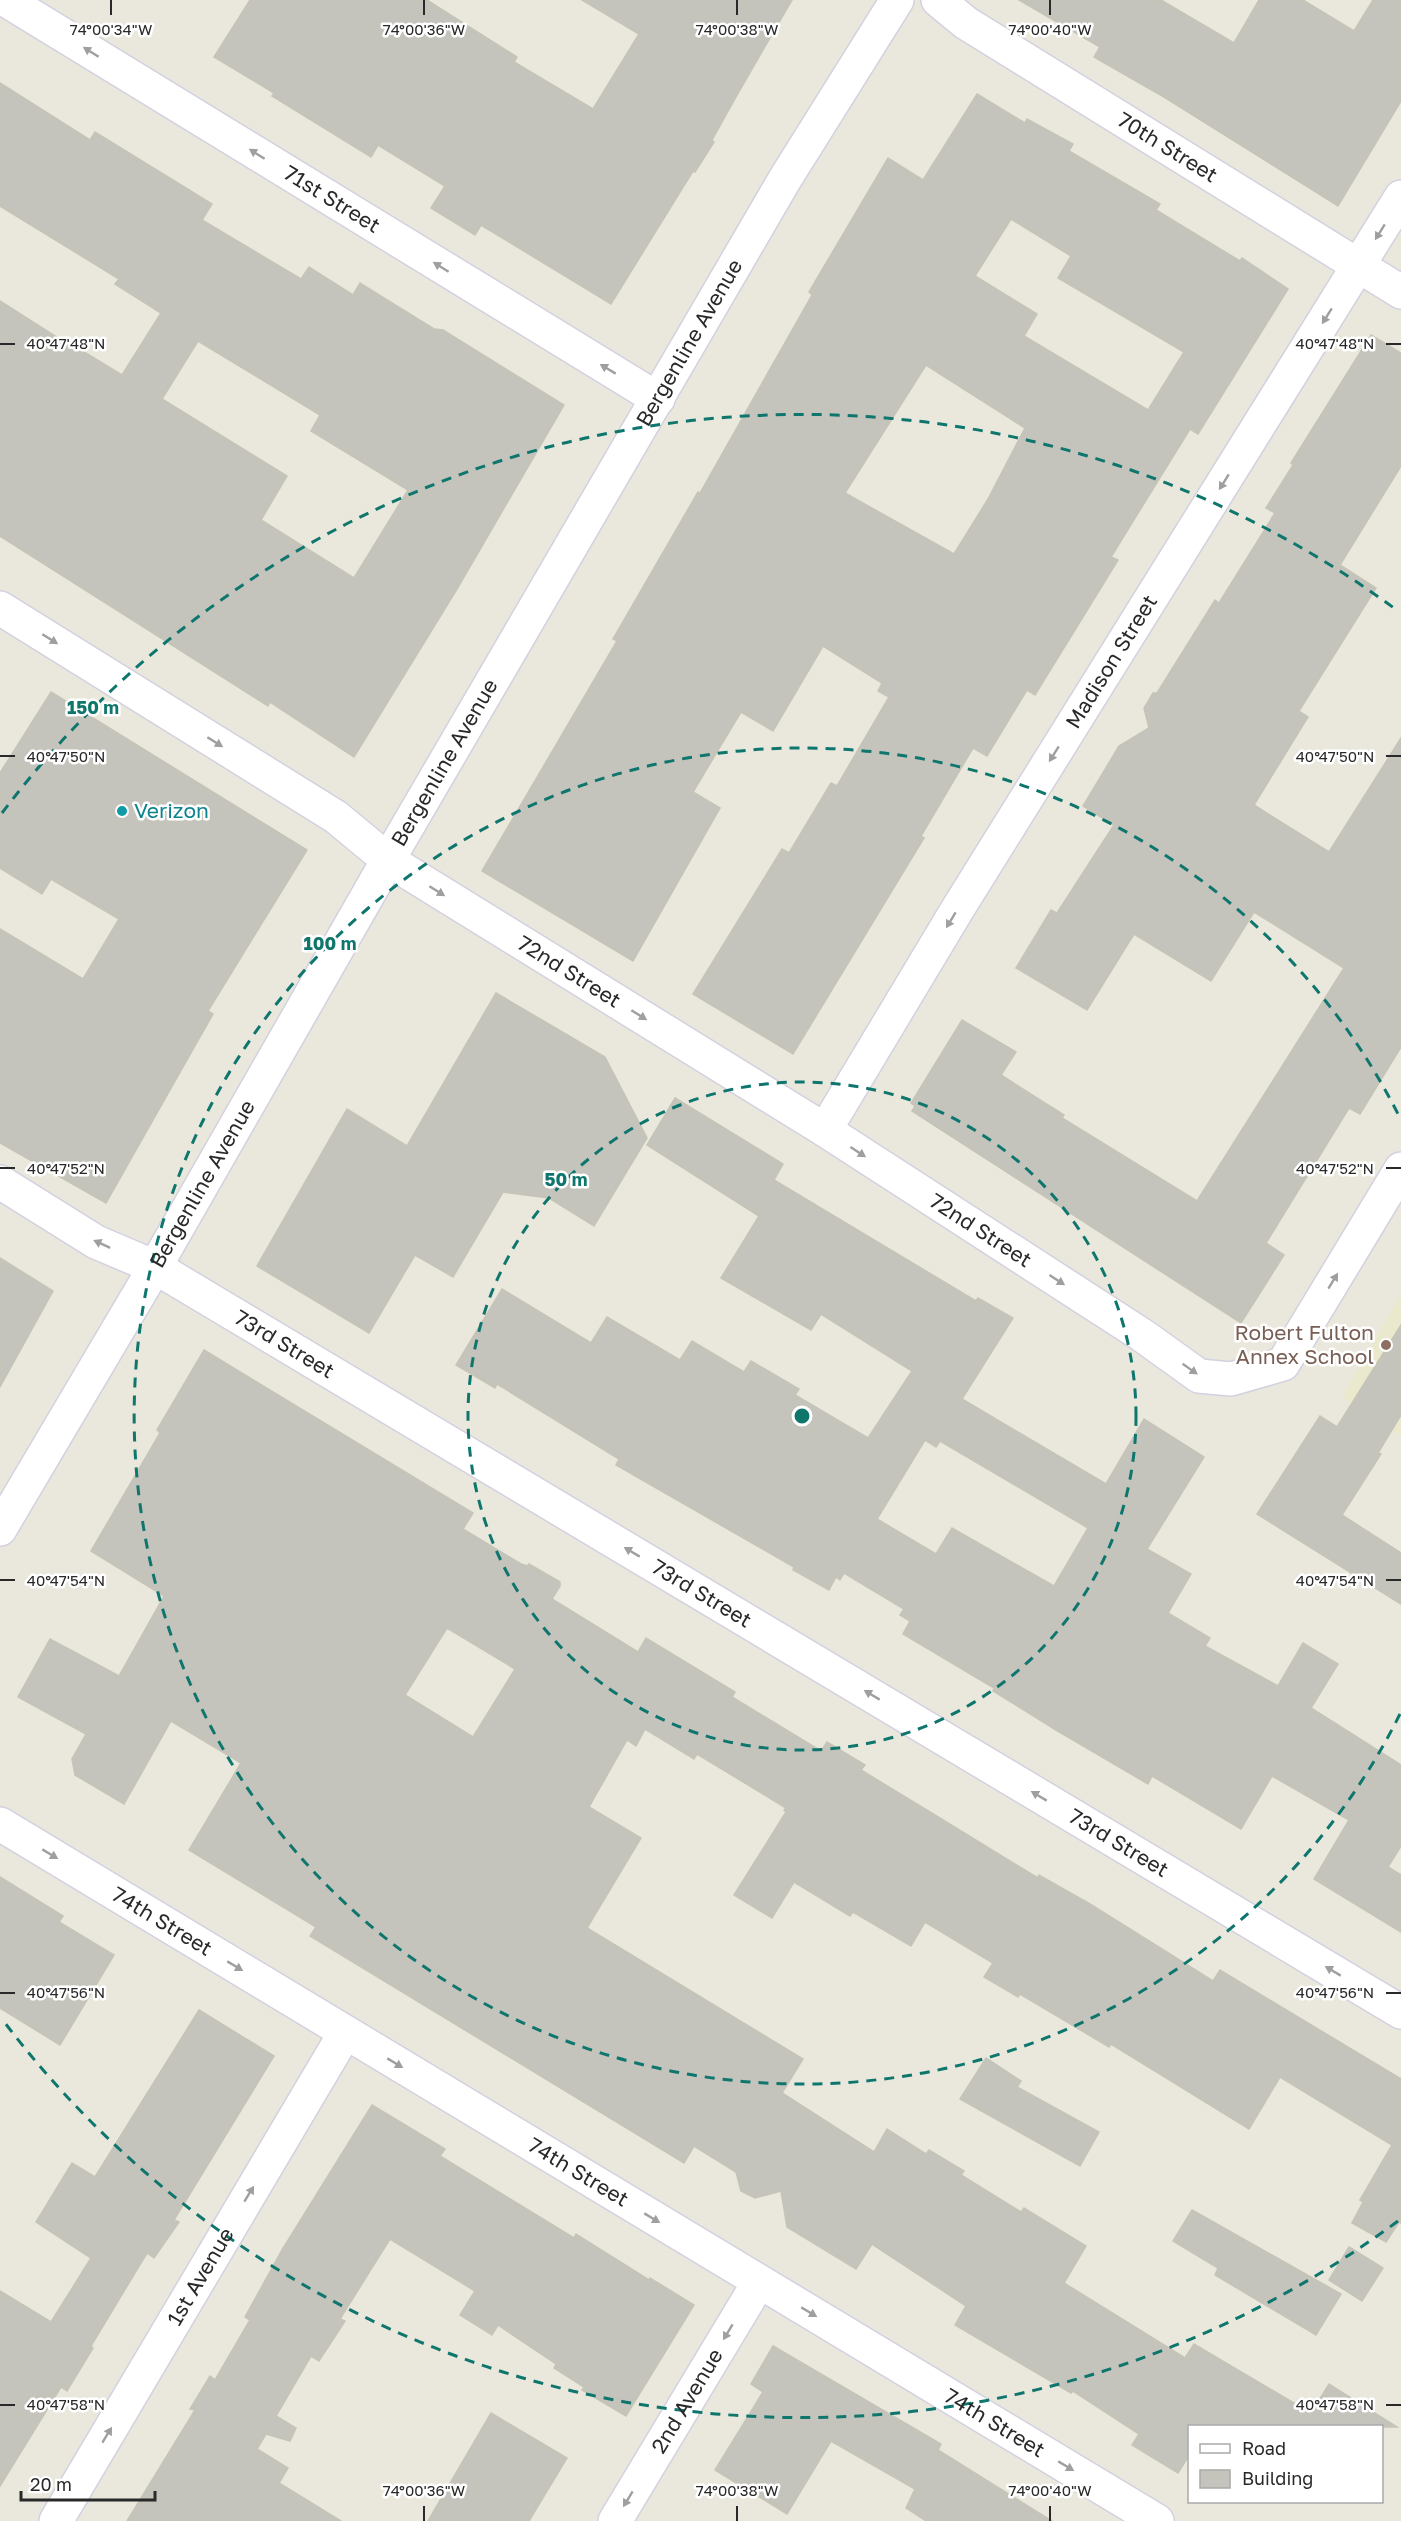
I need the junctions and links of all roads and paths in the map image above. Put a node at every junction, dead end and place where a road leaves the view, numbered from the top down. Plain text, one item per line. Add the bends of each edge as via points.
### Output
1 (6, 0) edge
2 (897, 0) edge
3 (938, 0) edge
4 (1401, 197) edge
5 (1358, 267) junction
6 (1401, 292) edge
7 (658, 399) junction
8 (0, 608) edge
9 (388, 860) junction
10 (825, 1130) junction
11 (1401, 1169) edge
12 (0, 1182) edge
13 (155, 1267) junction
14 (0, 1529) edge
15 (0, 1824) edge
16 (1401, 2012) edge
17 (345, 2033) junction
18 (759, 2282) junction
19 (56, 2521) edge
20 (615, 2521) edge
21 (1157, 2521) edge

7 -> 1 street, 71st Street
2 - 7 street, Bergenline Avenue via 785,179
3 - 5 street, 70th Street via 966,23
4 -> 5 street, Madison Street
5 - 6 street, 70th Street
5 -> 10 street, Madison Street via 957,910
7 - 9 street, Bergenline Avenue
8 -> 9 street, 72nd Street via 336,817
9 -> 10 street, 72nd Street
9 - 13 street, Bergenline Avenue
10 -> 11 street, 72nd Street via 1199,1376 1231,1379 1283,1364
13 -> 12 street, 73rd Street via 96,1242
13 - 14 street, Bergenline Avenue
16 -> 13 street, 73rd Street
15 -> 17 street, 74th Street
17 -> 18 street, 74th Street
19 -> 17 street, 1st Avenue
18 -> 20 street, 2nd Avenue
18 -> 21 street, 74th Street

